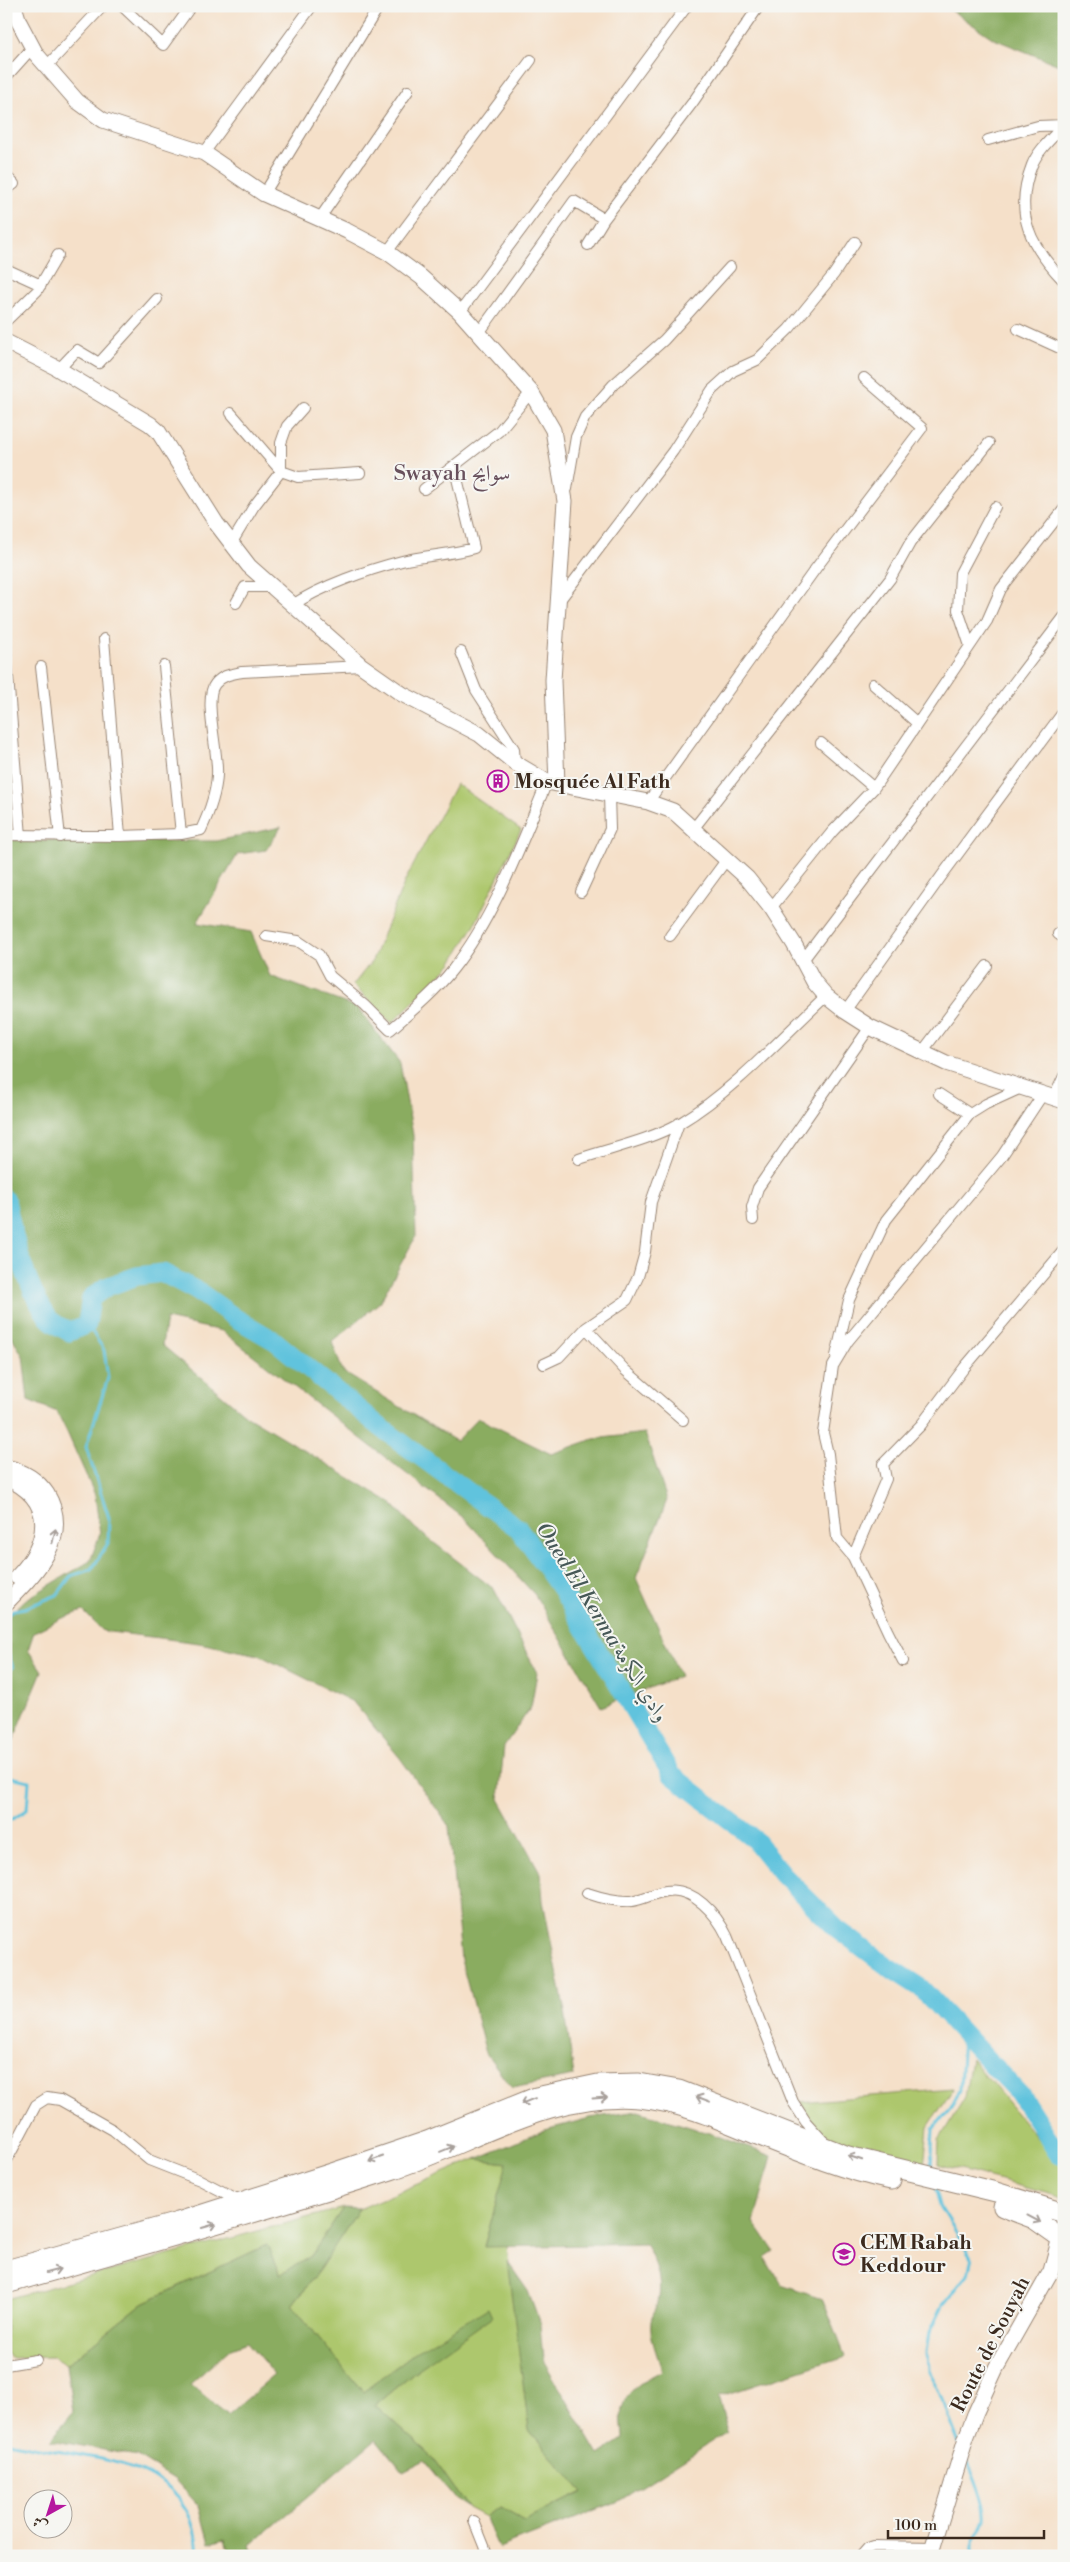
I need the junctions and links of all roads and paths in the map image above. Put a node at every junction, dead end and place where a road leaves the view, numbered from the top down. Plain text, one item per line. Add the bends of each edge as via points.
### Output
1 (14, 6) edge
2 (103, 6) edge
3 (122, 6) edge
4 (191, 6) edge
5 (312, 6) edge
6 (379, 6) edge
7 (687, 6) edge
8 (759, 6) edge
9 (32, 47) junction
10 (531, 60) dead end
11 (46, 67) junction
12 (6, 77) edge
13 (408, 91) dead end
14 (1064, 125) edge
15 (988, 140) dead end
16 (204, 153) junction
17 (6, 176) edge
18 (6, 190) edge
19 (264, 194) junction
20 (320, 218) junction
21 (604, 219) junction
22 (855, 242) dead end
23 (588, 246) dead end
24 (387, 252) junction
25 (58, 255) dead end
26 (730, 267) dead end
27 (6, 269) edge
28 (1064, 281) edge
29 (41, 285) junction
30 (157, 299) dead end
31 (460, 312) junction
32 (6, 321) edge
33 (1018, 329) dead end
34 (479, 333) junction
35 (6, 342) edge
36 (1064, 350) edge
37 (59, 369) junction
38 (864, 378) dead end
39 (532, 392) junction
40 (303, 408) dead end
41 (231, 413) dead end
42 (988, 443) dead end
43 (454, 466) junction
44 (281, 471) junction
45 (360, 473) dead end
46 (424, 489) dead end
47 (564, 501) junction
48 (994, 508) dead end
49 (1064, 509) edge
50 (232, 544) junction
51 (270, 587) junction
52 (236, 603) dead end
53 (557, 604) junction
54 (291, 606) junction
55 (1064, 617) edge
56 (104, 640) dead end
57 (970, 646) junction
58 (6, 652) edge
59 (461, 652) dead end
60 (164, 666) dead end
61 (362, 666) junction
62 (41, 667) dead end
63 (873, 684) dead end
64 (1064, 711) edge
65 (917, 723) junction
66 (821, 743) dead end
67 (515, 763) junction
68 (552, 783) junction
69 (874, 788) junction
70 (609, 795) junction
71 (648, 802) junction
72 (694, 828) junction
73 (181, 834) junction
74 (6, 835) edge
75 (21, 836) junction
76 (120, 836) junction
77 (60, 837) junction
78 (727, 860) junction
79 (581, 892) dead end
80 (770, 908) junction
81 (266, 936) dead end
82 (670, 936) dead end
83 (803, 960) junction
84 (987, 966) dead end
85 (826, 996) junction
86 (845, 1011) junction
87 (870, 1027) junction
88 (922, 1052) junction
89 (1064, 1076) edge
90 (1021, 1088) junction
91 (939, 1094) dead end
92 (1054, 1097) edge
93 (970, 1114) junction
94 (680, 1123) junction
95 (580, 1159) dead end
96 (753, 1220) dead end
97 (1064, 1250) edge
98 (586, 1328) junction
99 (544, 1364) dead end
100 (833, 1366) junction
101 (683, 1420) dead end
102 (6, 1467) edge
103 (6, 1478) edge
104 (853, 1557) junction
105 (6, 1588) edge
106 (6, 1603) edge
107 (903, 1661) dead end
108 (587, 1893) dead end
109 (830, 2149) junction
110 (6, 2162) edge
111 (917, 2179) junction
112 (956, 2188) junction
113 (242, 2202) junction
114 (1064, 2213) edge
115 (1064, 2217) edge
116 (1060, 2241) edge
117 (1064, 2260) edge
118 (6, 2270) edge
119 (1051, 2271) junction
120 (6, 2284) edge
121 (36, 2360) dead end
122 (6, 2365) edge
123 (474, 2521) dead end
124 (931, 2552) edge
125 (488, 2556) edge
126 (861, 2556) edge

1 - 9 street
2 - 11 street
3 - 4 street via 162,44
5 - 16 street
6 - 19 street
7 - 31 street
8 - 21 street via 693,102
9 - 11 street
9 - 12 street
10 - 24 street
11 - 16 street via 77,101 103,120
13 - 20 street
14 - 15 street via 1038,126
14 - 28 street via 1032,164 1024,212 1030,238
16 - 19 street
17 - 18 street via 14,184
19 - 20 street
20 - 24 street
21 - 23 street
21 - 34 street via 574,200
22 - 53 street via 834,274 789,329 757,360 733,370 712,390 672,451
24 - 31 street
25 - 29 street
26 - 47 street via 664,340 614,384 585,417 576,437
27 - 29 street
29 - 32 street
30 - 37 street via 99,363 77,350
31 - 34 street
33 - 36 street
34 - 39 street
35 - 37 street
37 - 50 street via 135,414 158,432
38 - 71 street via 922,428 816,568
39 - 43 street via 499,431
39 - 47 street via 553,430
40 - 44 street via 287,426 281,443
41 - 44 street
42 - 72 street via 910,543 890,579
43 - 46 street
43 - 54 street via 474,548 402,561 313,592
44 - 45 street via 298,477
44 - 50 street via 254,506
47 - 53 street
48 - 57 street via 960,573 958,610
49 - 57 street via 1001,589 987,621
50 - 51 street
51 - 52 street via 245,587
51 - 54 street
53 - 68 street
54 - 61 street
55 - 83 street
56 - 76 street
57 - 65 street
58 - 75 street
59 - 67 street via 476,690 514,749
60 - 73 street
61 - 67 street via 402,694 479,734
61 - 73 street via 242,672 223,676 214,685 210,701 218,775 210,813 201,830
62 - 77 street
63 - 65 street
64 - 86 street
65 - 69 street
66 - 69 street
67 - 68 street
68 - 70 street
68 - 81 street via 474,938 453,969 423,1002 390,1030 330,976 319,955 298,941
69 - 80 street via 832,832
70 - 71 street
70 - 79 street via 611,823 608,838
71 - 72 street via 673,811
72 - 78 street
73 - 76 street
74 - 75 street
75 - 77 street
76 - 77 street
78 - 80 street via 747,878
78 - 82 street
80 - 83 street
83 - 85 street via 814,982
84 - 88 street
85 - 86 street
85 - 94 street via 720,1095
86 - 87 street
87 - 88 street
87 - 96 street via 758,1188 752,1207
88 - 90 street
89 - 92 street
90 - 92 street
90 - 93 street
91 - 93 street
92 - 100 street via 848,1341
93 - 100 street via 886,1220 848,1300
94 - 95 street
94 - 98 street via 652,1202 646,1252 638,1277 627,1300
97 - 104 street via 964,1368 921,1425 883,1464 886,1479
98 - 99 street via 559,1357
98 - 101 street via 625,1370
100 - 104 street via 823,1433 837,1538
106 -> 102 street via 41,1565 56,1532 51,1501 42,1488 31,1477
103 - 105 street via 20,1484 33,1497 41,1513 43,1530 34,1556
104 - 107 street
108 - 109 street via 625,1901 677,1891 690,1896 719,1920 798,2111
111 -> 109 highway
109 -> 113 highway via 679,2090 639,2084 598,2084 536,2097 426,2141
110 - 113 street via 36,2104 54,2098 113,2130 148,2160 200,2180
111 - 112 highway
120 -> 111 highway via 309,2197 412,2163 542,2110 579,2100 619,2097 677,2105 850,2170
112 - 114 highway
112 -> 116 highway via 1025,2215
113 - 118 highway
115 - 116 highway via 1059,2225
116 - 119 street, Route de Souyah
117 - 119 street, Route de Souyah
119 - 124 street, Route de Souyah via 996,2368 966,2438
121 - 122 street
123 - 125 street
124 - 126 street via 874,2546

